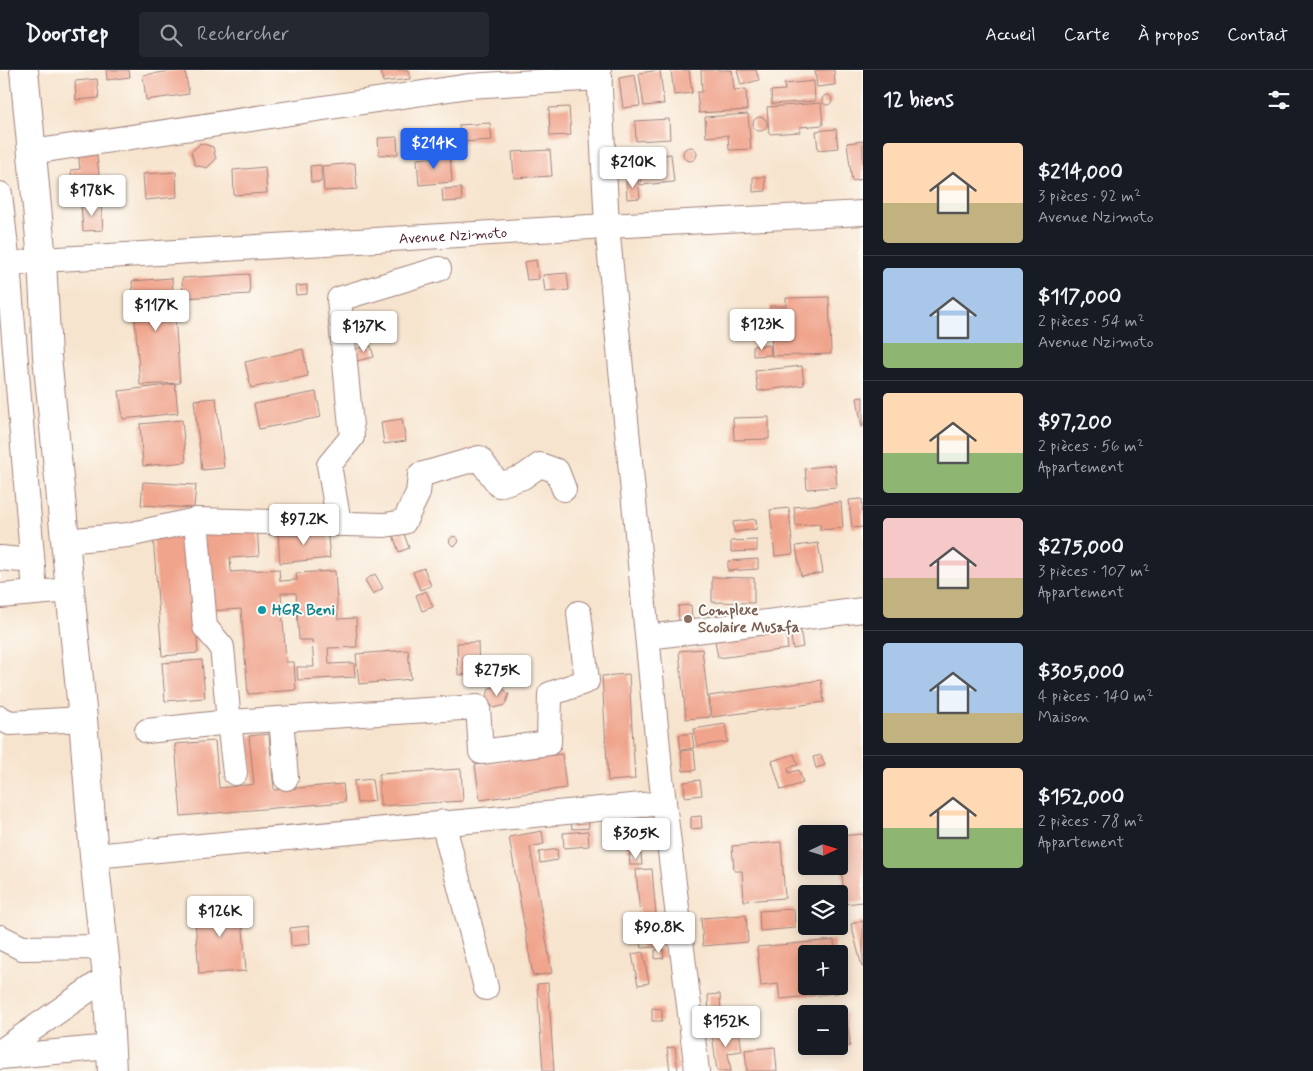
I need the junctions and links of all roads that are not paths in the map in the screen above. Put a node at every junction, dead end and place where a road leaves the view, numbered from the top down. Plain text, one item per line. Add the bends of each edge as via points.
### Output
1 (24, 70) edge
2 (600, 74) edge
3 (467, 78) edge
4 (32, 152) junction
5 (0, 194) edge
6 (863, 213) edge
7 (607, 226) junction
8 (42, 260) junction
9 (4, 266) edge
10 (439, 269) dead end
11 (8, 356) edge
12 (47, 356) junction
13 (564, 489) dead end
14 (196, 520) junction
15 (339, 524) junction
16 (65, 541) junction
17 (0, 558) edge
18 (32, 561) junction
19 (70, 590) junction
20 (35, 592) junction
21 (0, 596) edge
22 (863, 610) edge
23 (579, 612) dead end
24 (648, 637) junction
25 (0, 718) edge
26 (83, 719) junction
27 (280, 719) junction
28 (229, 722) junction
29 (147, 731) dead end
30 (235, 774) dead end
31 (286, 778) dead end
32 (664, 802) junction
33 (443, 822) junction
34 (94, 856) junction
35 (0, 937) edge
36 (103, 947) junction
37 (107, 977) junction
38 (486, 988) dead end
39 (0, 1052) edge
40 (0, 1057) edge
41 (112, 1059) edge
42 (697, 1071) edge

1 - 4 highway
2 - 3 street
2 - 7 street
3 - 4 street
4 - 8 highway
5 - 9 street
6 - 7 street, Avenue Nzimoto
7 - 8 street, Avenue Nzimoto
7 - 24 street
8 - 9 street, Avenue Nzimoto
8 - 12 highway
9 - 11 street
10 - 15 street via 339,300 352,437 329,465
11 - 12 street
11 - 18 street
12 - 16 highway
13 - 15 street via 557,471 540,465 524,477 499,485 478,458 420,475 418,493 404,522
14 - 15 street
14 - 16 street via 128,534
14 - 28 street via 204,627 222,648
16 - 19 highway
17 - 18 street
18 - 20 street
19 - 20 street
19 - 26 highway
20 - 21 street
22 - 24 street
23 - 27 street via 586,681 550,694 549,743 481,752 478,707
24 - 32 street
25 - 26 street via 10,723
26 - 34 highway
27 - 28 street
27 - 31 street
28 - 29 street
28 - 30 street
32 - 33 street
32 - 42 street
33 - 34 street
33 - 38 street
34 - 36 highway
35 - 36 street via 22,948
36 - 37 highway
37 - 39 street
37 - 41 highway
40 - 41 street

